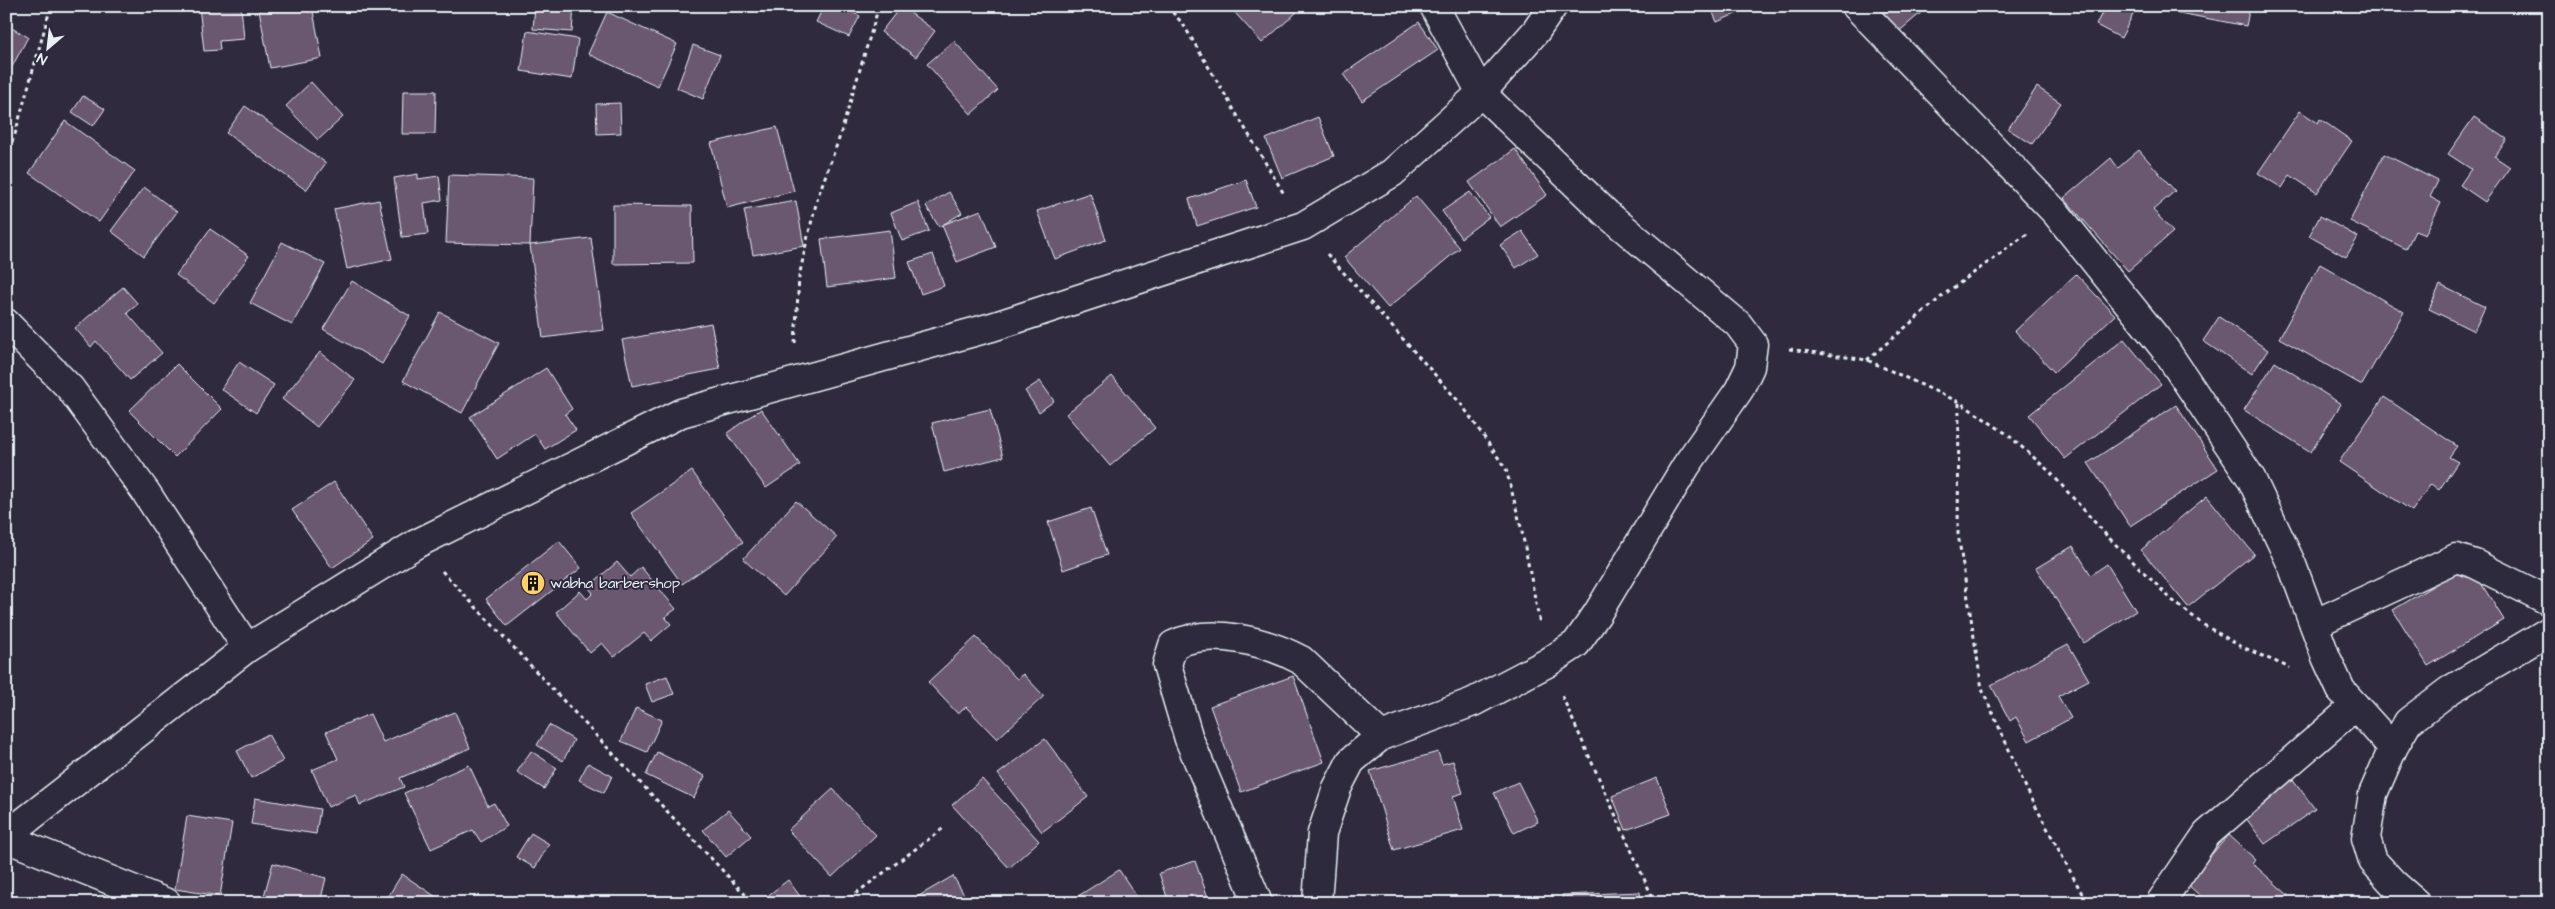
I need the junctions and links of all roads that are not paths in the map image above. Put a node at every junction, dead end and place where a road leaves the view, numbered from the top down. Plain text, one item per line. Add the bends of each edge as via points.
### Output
1 (1434, 6) edge
2 (1553, 6) edge
3 (1856, 6) edge
4 (1480, 93) junction
5 (6, 323) edge
6 (2549, 601) edge
7 (2314, 624) junction
8 (2549, 631) edge
9 (247, 648) junction
10 (2348, 698) junction
11 (1381, 736) junction
12 (2393, 748) junction
13 (6, 837) edge
14 (167, 903) edge
15 (1258, 903) edge
16 (1317, 903) edge
17 (2160, 903) edge
18 (2416, 903) edge

1 - 4 street
2 - 4 street via 1536,31
3 - 7 street via 2056,213 2165,349 2251,478 2292,565
4 - 9 street via 1392,173 1303,226 992,327 682,413 416,544
4 - 11 street via 1607,214 1738,324 1753,344 1750,367 1739,390 1686,466 1576,644 1473,702
5 - 9 street via 70,388 145,491
6 - 7 street via 2475,564 2456,558
7 - 10 street
8 - 12 street via 2450,690 2408,722
9 - 13 street
10 - 12 street
10 - 17 street via 2207,834
11 - 15 street via 1301,660 1285,652 1265,644 1230,638 1189,638 1173,645 1167,665 1189,739
11 - 16 street via 1351,761 1337,788 1322,833
12 - 18 street via 2373,794 2366,838 2373,861
13 - 14 street

